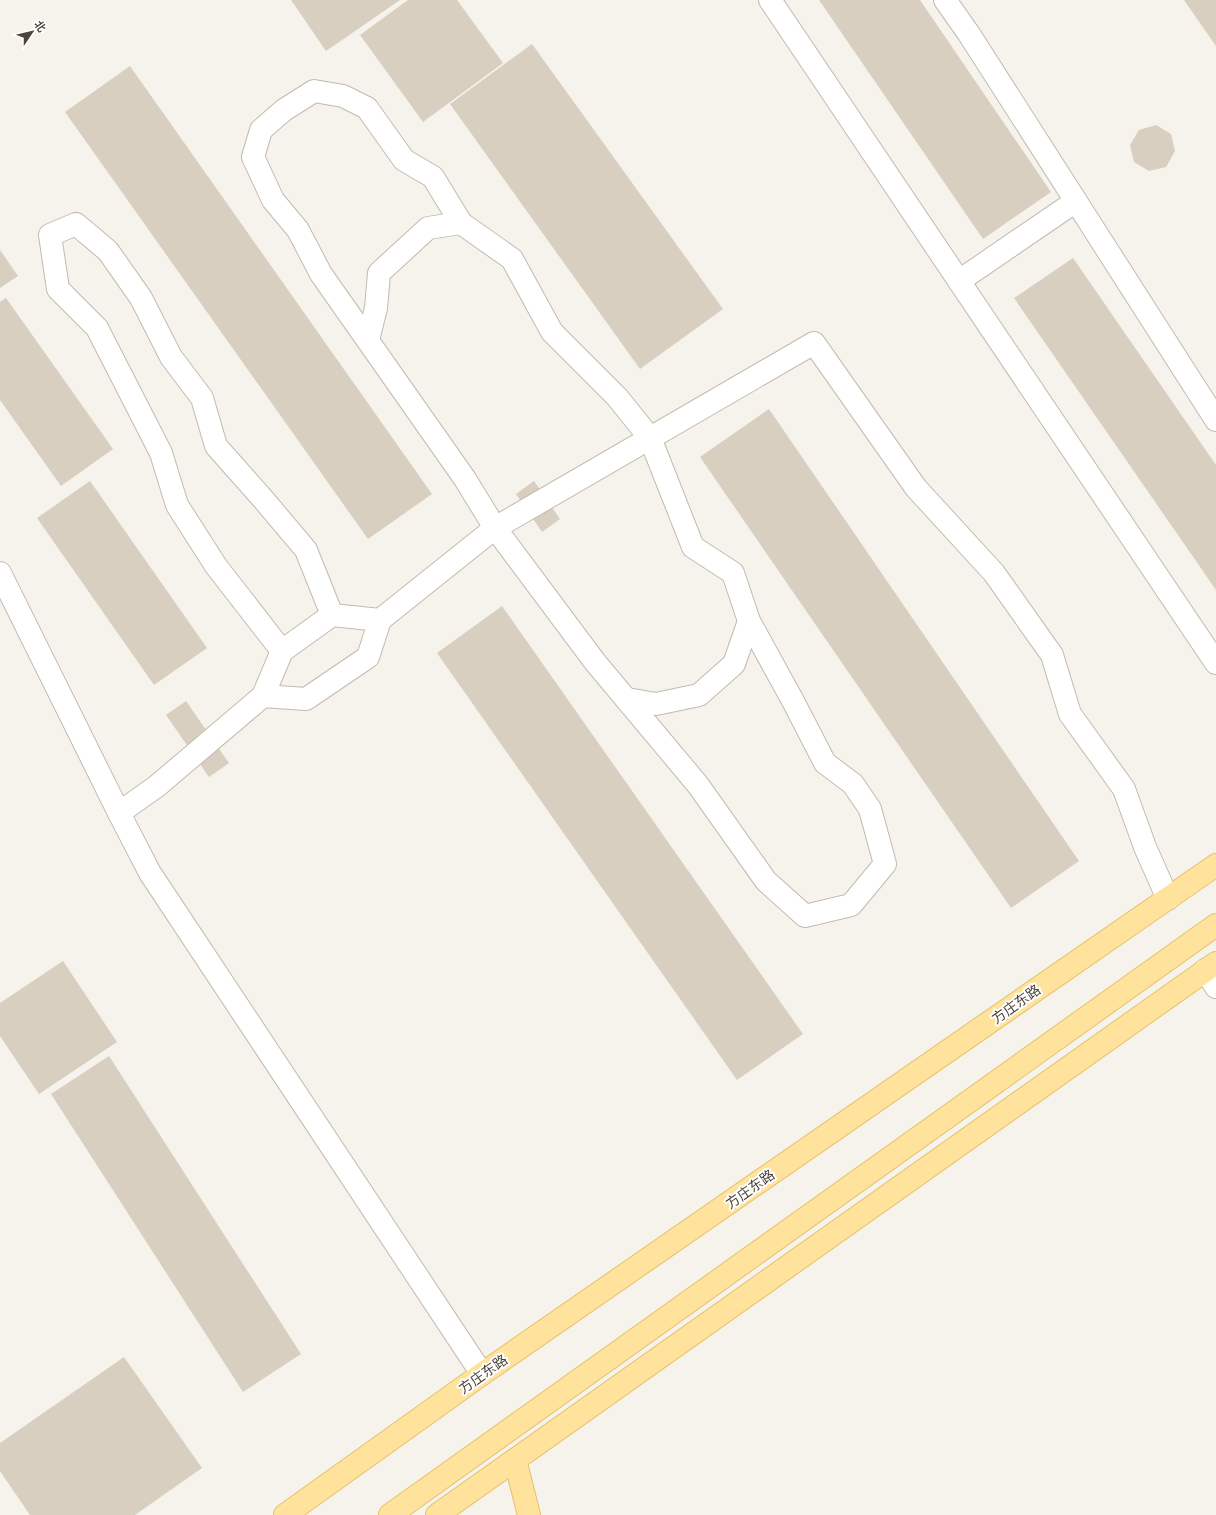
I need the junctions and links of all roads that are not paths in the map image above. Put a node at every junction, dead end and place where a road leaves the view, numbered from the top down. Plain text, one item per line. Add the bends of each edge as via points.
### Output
1 (770, 0) edge
2 (945, 0) edge
3 (1076, 201) junction
4 (461, 223) junction
5 (959, 281) junction
6 (368, 340) junction
7 (1216, 420) edge
8 (650, 438) junction
9 (495, 528) junction
10 (0, 573) edge
11 (332, 615) junction
12 (380, 620) junction
13 (749, 621) junction
14 (282, 651) junction
15 (1216, 663) edge
16 (263, 696) junction
17 (627, 699) junction
18 (119, 813) junction
19 (1216, 865) edge
20 (1168, 899) junction
21 (1216, 925) edge
22 (1212, 973) edge
23 (482, 1374) junction
24 (515, 1460) junction
25 (285, 1515) edge
26 (390, 1515) edge
27 (437, 1515) edge
28 (529, 1515) edge

1 - 5 street
2 - 3 street
3 - 5 street
3 - 7 street
4 - 6 street via 428,228 380,273 376,308
4 - 6 street via 433,177 404,160 367,108 343,96 314,91 284,110 261,130 253,158 273,200 298,230 321,274
4 - 8 street via 512,259 552,332 617,397
5 - 15 street
6 - 9 street via 465,479
8 - 9 street
8 - 13 street via 694,547 733,573
8 - 20 street via 814,343 916,488 994,573 1052,655 1070,714 1124,789 1145,847
9 - 12 street
9 - 17 street via 595,662
10 - 18 street
11 - 12 street
11 - 14 street
11 - 14 street via 306,550 216,446 202,398 171,357 141,298 108,251 76,224 50,235 58,289 97,328 161,453 176,505 216,566
12 - 16 street via 368,658 306,699
13 - 17 street via 734,664 699,695 656,704
13 - 17 street via 825,763 852,784 870,809 885,864 851,905 805,916 766,881 698,785
14 - 16 street
16 - 18 street via 157,786
18 - 23 street via 150,873
19 - 20 main road, 方庄东路
20 - 23 main road, 方庄东路
21 - 26 main road
22 - 24 main road
23 - 25 main road, 方庄东路
24 - 27 main road
24 - 28 main road

